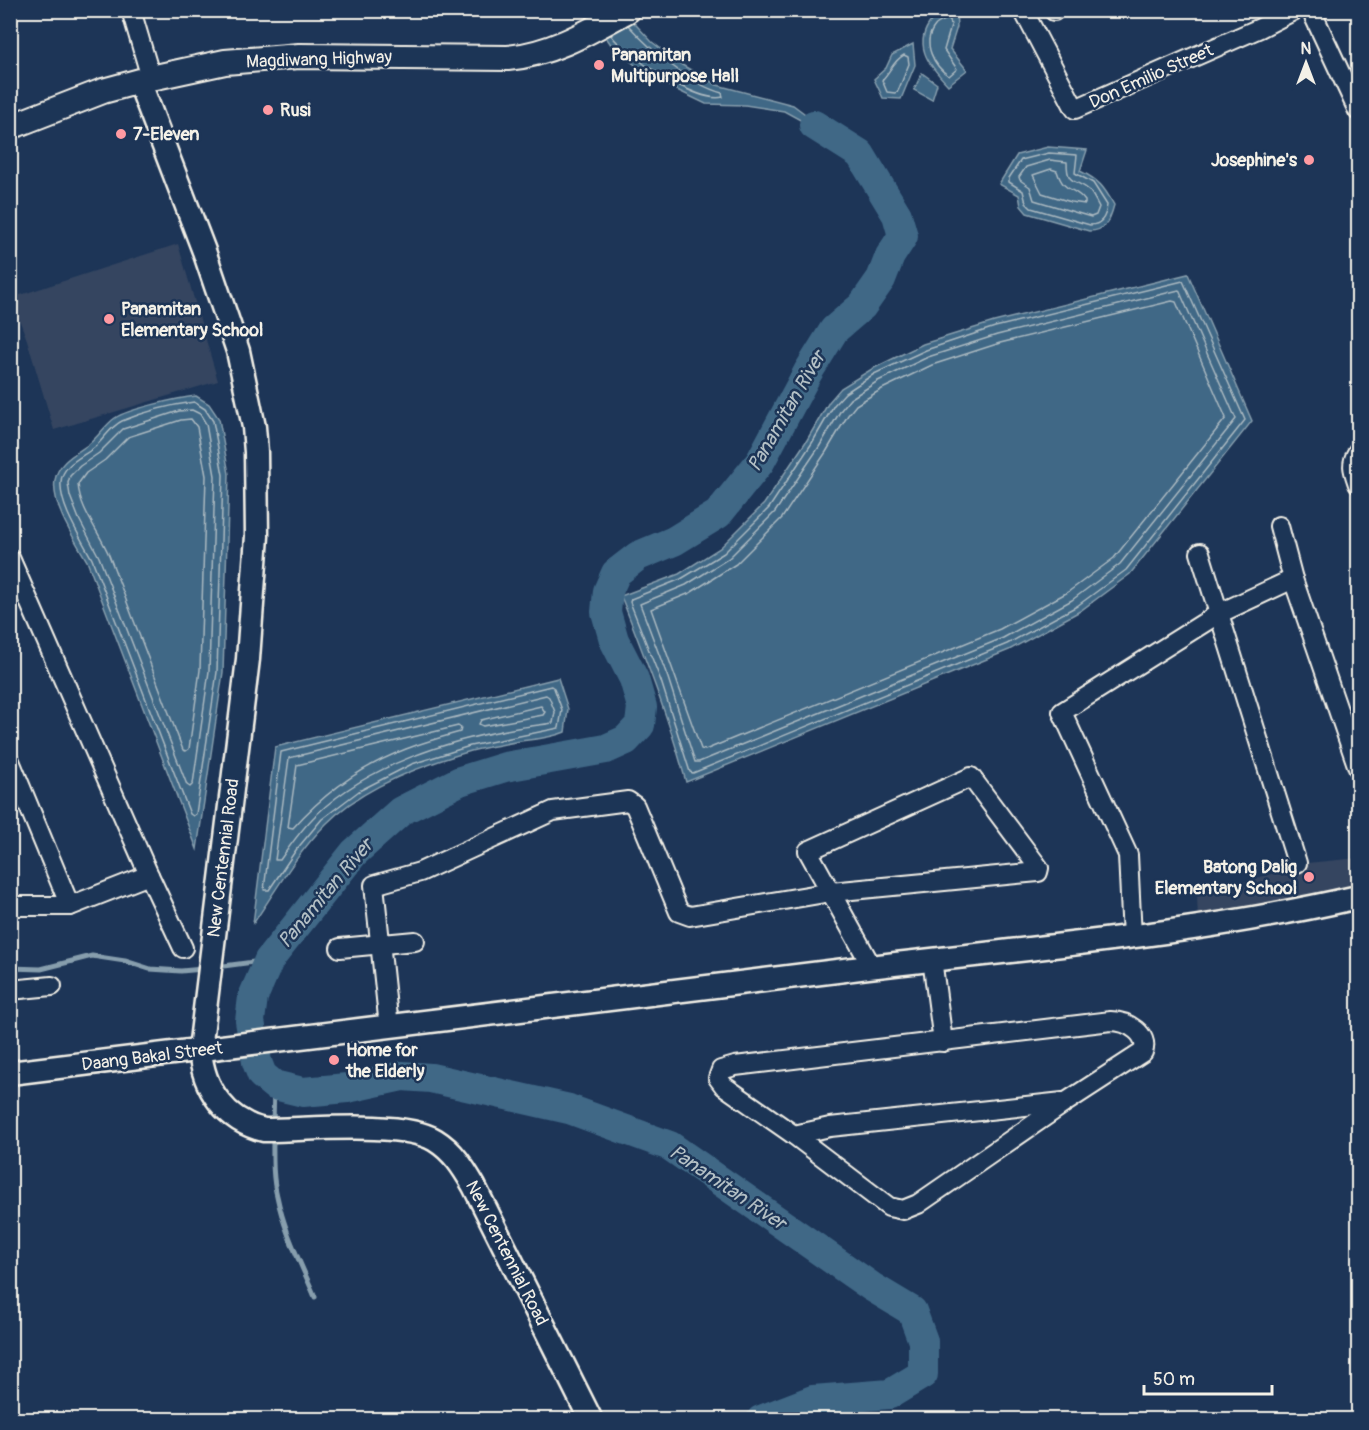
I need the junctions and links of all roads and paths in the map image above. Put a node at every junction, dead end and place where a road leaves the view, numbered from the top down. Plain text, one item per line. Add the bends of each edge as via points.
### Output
1 (131, 10) edge
2 (628, 10) edge
3 (1023, 10) edge
4 (1295, 10) edge
5 (1311, 10) edge
6 (145, 80) junction
7 (1359, 111) edge
8 (10, 127) edge
9 (1359, 451) edge
10 (1359, 484) edge
11 (1280, 526) dead end
12 (1200, 553) dead end
13 (10, 558) edge
14 (1293, 579) junction
15 (1218, 614) junction
16 (10, 761) edge
17 (1359, 768) edge
18 (1297, 863) dead end
19 (149, 875) junction
20 (831, 892) junction
21 (1359, 897) edge
22 (10, 906) edge
23 (70, 906) junction
24 (1132, 937) junction
25 (415, 941) dead end
26 (381, 944) junction
27 (183, 948) dead end
28 (340, 948) dead end
29 (932, 959) junction
30 (872, 967) junction
31 (52, 986) dead end
32 (10, 990) edge
33 (389, 1027) junction
34 (943, 1042) junction
35 (200, 1050) junction
36 (10, 1073) edge
37 (1066, 1102) junction
38 (794, 1135) junction
39 (591, 1419) edge

1 - 6 street
2 - 6 main road, Magdiwang Highway via 572,40 519,57 299,56 225,62
3 - 4 street, Don Emilio Street via 1075,109
5 - 7 street
6 - 8 main road, Magdiwang Highway via 63,105
6 - 35 street, New Centennial Road via 238,351 254,427 254,585
9 - 10 street via 1353,459
11 - 14 street
12 - 15 street
13 - 19 street
14 - 15 street
14 - 17 street
15 - 18 street
15 - 24 street via 1062,712 1128,855
16 - 23 street
19 - 23 street
19 - 27 street
20 - 20 street via 1038,872 1039,868 971,777 808,851
20 - 26 street via 690,916 680,912 635,806 628,801 553,811 420,873 374,885
20 - 30 street
21 - 24 street, Daang Bakal Street
22 - 23 street
24 - 29 street, Daang Bakal Street
25 - 26 street
26 - 28 street
26 - 33 street
29 - 30 street, Daang Bakal Street
29 - 34 street
30 - 33 street, Daang Bakal Street
31 - 32 street
33 - 35 street, Daang Bakal Street
34 - 37 street via 1111,1022 1131,1027 1145,1040 1143,1052
34 - 38 street via 721,1070 718,1078 724,1086
35 - 36 street, Daang Bakal Street
35 - 39 street, New Centennial Road via 209,1087 219,1103 244,1123 273,1130 390,1128 433,1138 449,1150 474,1186
37 - 38 street via 830,1127
37 - 38 street via 918,1204 903,1210 889,1207

